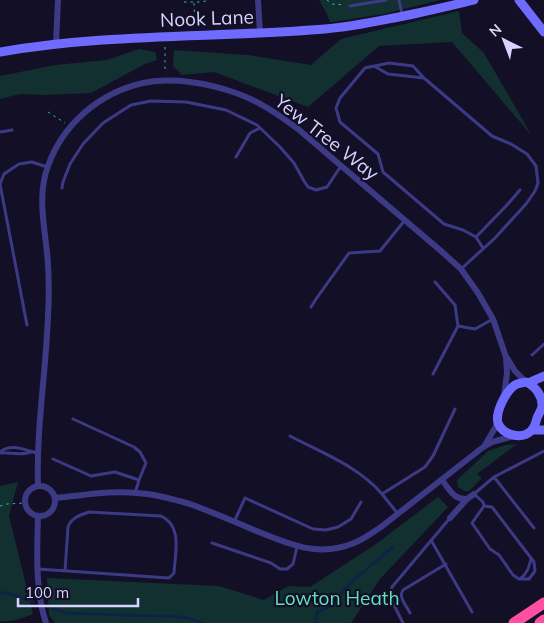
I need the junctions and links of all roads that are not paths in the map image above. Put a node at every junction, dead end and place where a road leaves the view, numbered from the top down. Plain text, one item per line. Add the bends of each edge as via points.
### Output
1 (58, 0) edge
2 (258, 0) edge
3 (386, 0) edge
4 (399, 0) edge
5 (474, 0) edge
6 (520, 0) edge
7 (457, 2) edge
8 (350, 6) road end
9 (403, 16) junction
10 (260, 32) junction
11 (544, 32) edge
12 (56, 44) junction
13 (0, 52) edge
14 (374, 66) junction
15 (424, 78) junction
16 (260, 128) junction
17 (12, 130) dead end
18 (0, 132) edge
19 (236, 157) dead end
20 (341, 166) junction
21 (47, 167) junction
22 (2, 175) edge
23 (62, 188) dead end
24 (520, 190) dead end
25 (406, 220) junction
26 (476, 237) junction
27 (483, 248) junction
28 (461, 269) junction
29 (435, 282) dead end
30 (311, 307) dead end
31 (493, 319) junction
32 (27, 324) dead end
33 (458, 326) junction
34 (544, 344) edge
35 (532, 355) dead end
36 (506, 357) junction
37 (433, 374) dead end
38 (544, 376) edge
39 (527, 383) junction
40 (544, 385) edge
41 (540, 396) junction
42 (504, 398) junction
43 (543, 408) edge
44 (455, 409) dead end
45 (73, 420) dead end
46 (498, 423) junction
47 (532, 430) junction
48 (544, 430) edge
49 (290, 436) dead end
50 (514, 436) junction
51 (482, 448) junction
52 (544, 451) edge
53 (0, 452) edge
54 (35, 453) junction
55 (53, 459) dead end
56 (494, 477) junction
57 (139, 480) junction
58 (442, 480) junction
59 (38, 486) junction
60 (136, 492) junction
61 (382, 494) junction
62 (474, 494) junction
63 (54, 498) junction
64 (467, 499) junction
65 (361, 502) dead end
66 (484, 506) junction
67 (398, 514) junction
68 (38, 516) junction
69 (450, 518) joint
70 (234, 522) junction
71 (534, 528) dead end
72 (431, 540) junction
73 (212, 543) dead end
74 (297, 547) junction
75 (532, 558) junction
76 (446, 564) junction
77 (38, 569) junction
78 (65, 570) junction
79 (519, 579) junction
80 (544, 603) edge
81 (410, 612) dead end
82 (472, 612) dead end
83 (544, 620) edge
84 (46, 623) edge
85 (403, 623) edge
86 (514, 623) edge
87 (540, 623) edge

1 - 12 street
2 - 10 street
3 - 8 lane
4 - 9 lane
5 - 7 street, Nook Lane
6 - 11 street
7 - 9 street, Nook Lane
9 - 10 street, Nook Lane via 326,29
10 - 12 street, Nook Lane
12 - 13 street, Nook Lane
14 - 15 lane via 388,74
14 - 15 lane via 389,63 414,66
14 - 26 lane via 364,68 340,98 336,108 340,122 378,154 383,172 444,224
15 - 27 lane via 492,136 527,154 536,166 538,183 526,204
16 - 19 lane via 250,133
16 - 20 lane via 294,163 308,187 316,190 327,187
16 - 23 lane via 226,110 186,102 150,101 131,105 103,122 83,144 70,164
17 - 18 lane
20 - 21 street, Yew Tree Way via 259,103 215,87 165,81 120,90 96,103 70,127
20 - 25 street, Yew Tree Way
21 - 22 lane via 32,162 19,164
21 - 54 street, Yew Tree Way via 42,206 48,263 48,317
22 - 32 lane via 0,184
24 - 26 lane
25 - 28 street, Yew Tree Way
25 - 30 lane via 380,251 349,253
26 - 27 lane
27 - 28 lane
28 - 31 street, Yew Tree Way
29 - 33 lane via 455,305
31 - 33 lane via 475,329
31 - 36 street, Yew Tree Way
33 - 37 lane
34 - 35 lane
36 - 39 street, Yew Tree Way
36 - 42 street, Yew Tree Way
38 - 39 street
39 - 41 street
39 - 42 street via 514,386
40 - 41 street
41 - 43 street
42 - 46 street
43 - 47 street
44 - 61 lane via 425,466
45 - 57 lane via 140,452 146,463
46 - 50 street via 507,434
46 - 51 street
47 - 48 street
47 - 50 street via 526,435
49 - 61 lane via 355,470
50 - 51 street
51 - 58 street
52 - 56 lane
53 - 54 lane
54 - 59 street, Yew Tree Way
55 - 57 lane via 91,476 115,472
56 - 62 lane
56 - 71 lane
57 - 60 lane
58 - 64 street via 460,500
58 - 67 street
59 - 63 street via 47,488
59 - 68 street via 26,494 24,503 29,512
60 - 63 street
60 - 70 street via 190,504
61 - 67 lane
62 - 64 street
62 - 66 lane
63 - 68 street via 51,512
64 - 69 street
65 - 70 lane via 351,519 326,530 313,529 245,498
66 - 75 lane via 492,507
66 - 79 lane via 472,523 490,549
67 - 74 street via 364,538 345,546 320,550
68 - 77 street
69 - 72 lane
70 - 74 street
72 - 76 lane
72 - 85 lane via 392,587 390,597
73 - 74 lane via 280,569 287,569 293,564
75 - 79 lane via 525,575
75 - 79 lane via 535,571 529,579
76 - 81 lane via 403,590 401,597
76 - 82 lane
77 - 78 lane
77 - 84 street via 40,604
78 - 78 lane via 68,527 80,515 88,512 161,516 175,528 174,573 169,578
80 - 86 highway
83 - 87 highway

